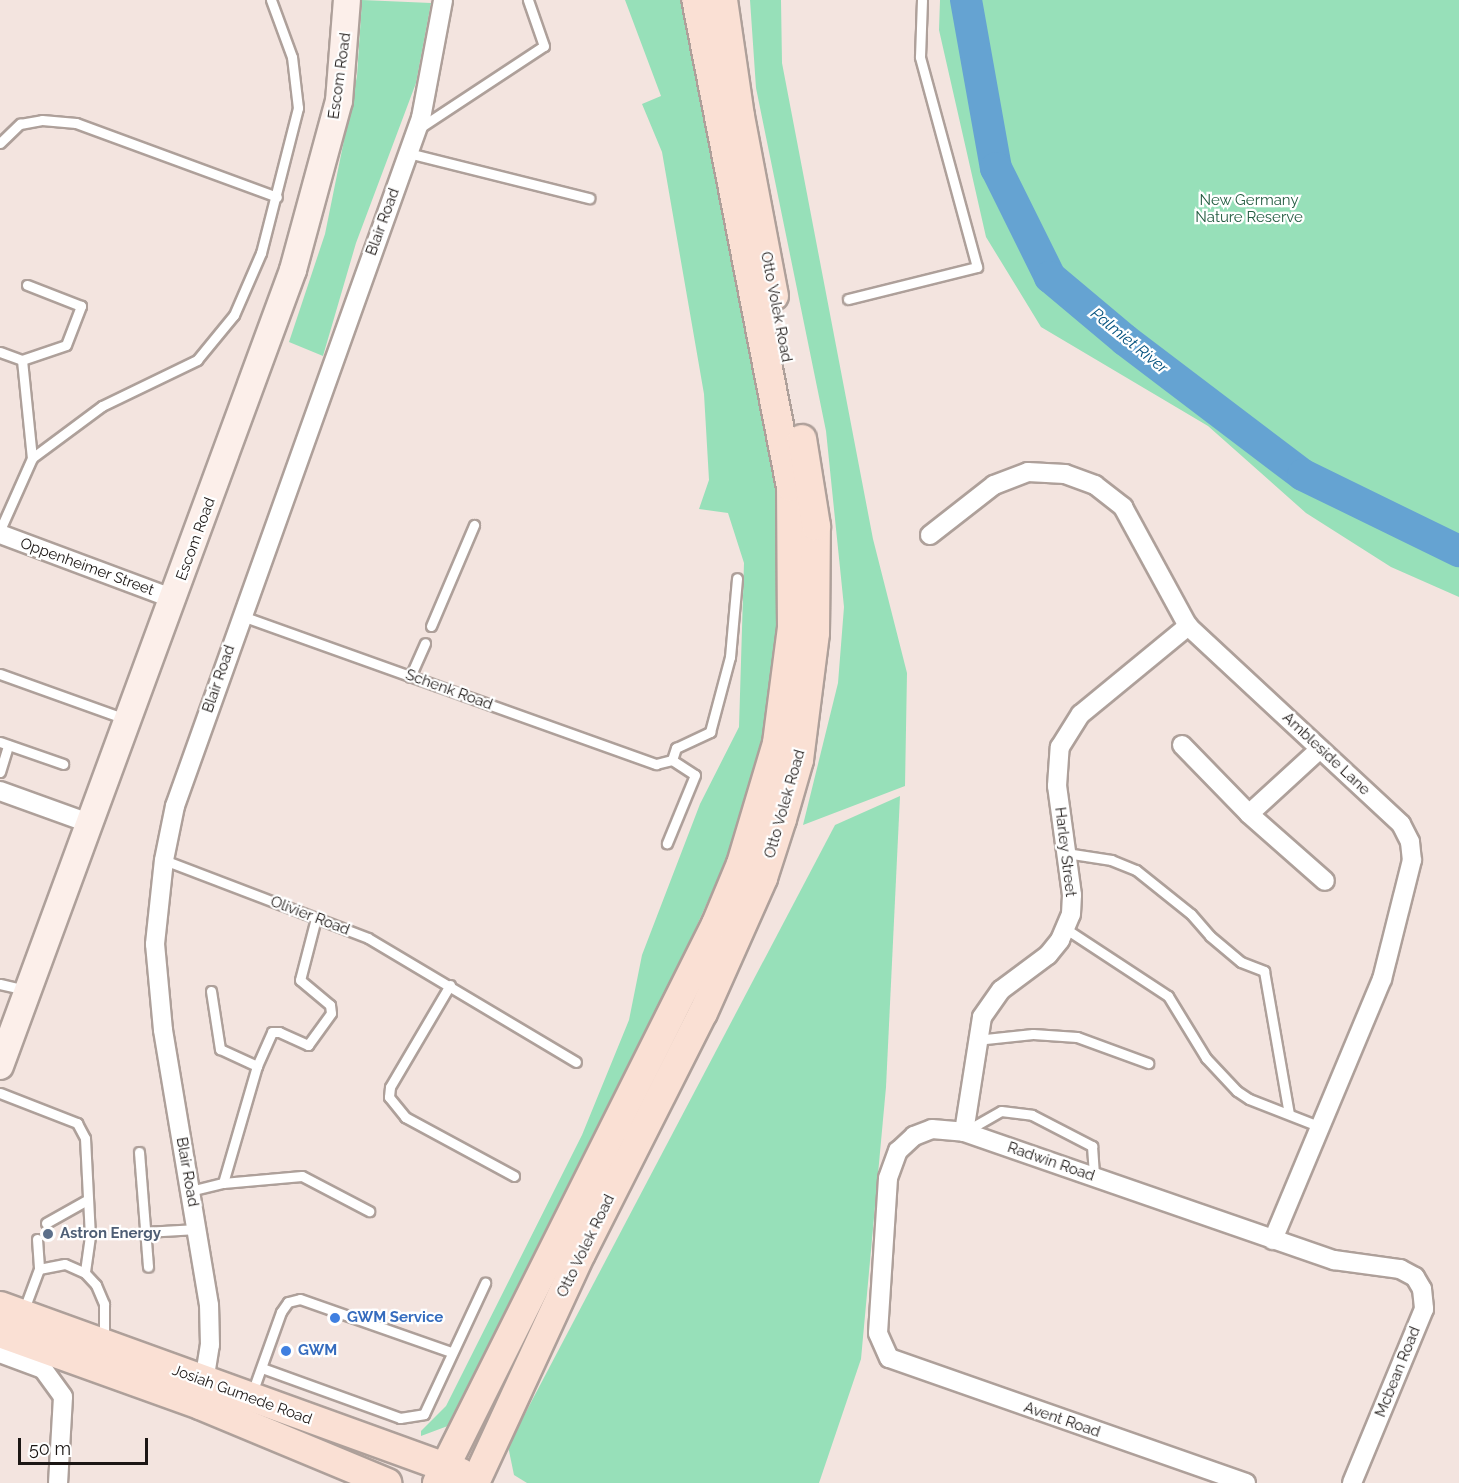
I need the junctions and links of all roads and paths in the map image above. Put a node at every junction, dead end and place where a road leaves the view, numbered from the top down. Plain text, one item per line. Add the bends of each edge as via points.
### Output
1 (271, 0) edge
2 (347, 0) edge
3 (443, 0) edge
4 (528, 0) edge
5 (696, 0) edge
6 (723, 0) edge
7 (922, 0) edge
8 (416, 130) junction
9 (0, 143) edge
10 (408, 153) junction
11 (277, 197) junction
12 (589, 198) dead end
13 (27, 285) dead end
14 (848, 299) dead end
15 (0, 352) edge
16 (22, 360) junction
17 (32, 458) junction
18 (474, 525) dead end
19 (0, 530) edge
20 (0, 534) edge
21 (930, 535) dead end
22 (737, 578) dead end
23 (174, 599) junction
24 (242, 616) junction
25 (431, 627) dead end
26 (1188, 627) junction
27 (424, 643) dead end
28 (0, 674) edge
29 (410, 677) junction
30 (128, 720) junction
31 (4, 744) edge
32 (1182, 745) dead end
33 (1320, 749) junction
34 (672, 760) junction
35 (63, 764) dead end
36 (0, 772) edge
37 (0, 790) edge
38 (1249, 814) junction
39 (89, 823) junction
40 (667, 843) dead end
41 (1066, 853) junction
42 (164, 860) junction
43 (1325, 881) dead end
44 (316, 918) junction
45 (1066, 929) junction
46 (0, 984) edge
47 (450, 985) junction
48 (28, 991) junction
49 (211, 991) dead end
50 (976, 1040) junction
51 (576, 1062) dead end
52 (1148, 1063) dead end
53 (0, 1066) edge
54 (257, 1066) junction
55 (0, 1093) edge
56 (1289, 1114) junction
57 (1321, 1127) junction
58 (964, 1132) junction
59 (139, 1152) dead end
60 (514, 1176) dead end
61 (1094, 1177) junction
62 (223, 1183) junction
63 (190, 1191) junction
64 (87, 1200) junction
65 (369, 1211) dead end
66 (46, 1223) dead end
67 (196, 1229) junction
68 (146, 1232) junction
69 (37, 1239) dead end
70 (1274, 1240) junction
71 (148, 1267) dead end
72 (39, 1269) junction
73 (1400, 1269) joint
74 (85, 1273) junction
75 (485, 1283) dead end
76 (11, 1310) edge
77 (0, 1333) edge
78 (105, 1345) junction
79 (883, 1349) joint
80 (451, 1352) junction
81 (0, 1353) edge
82 (262, 1368) junction
83 (204, 1382) junction
84 (250, 1398) junction
85 (317, 1455) junction
86 (441, 1475) edge
87 (479, 1482) edge
88 (58, 1483) edge
89 (344, 1483) edge
90 (387, 1483) edge
91 (1246, 1483) edge
92 (1352, 1483) edge

1 - 11 lane via 292,57 298,108
2 - 23 street, Escom Road via 339,101 321,178 293,270
3 - 8 street, Blair Road
4 - 8 lane via 544,46
5 - 86 main road, Otto Volek Road via 790,487 792,627 777,743 741,864 716,924
6 - 87 main road, Otto Volek Road via 740,116 816,526 815,633 799,760 763,878 735,944 581,1254
7 - 14 lane via 920,57 977,267
8 - 10 street, Blair Road
9 - 11 lane via 20,124 42,120 76,123
10 - 12 lane
10 - 24 street, Blair Road
11 - 17 lane via 250,285 217,340 197,360 102,406
13 - 16 lane via 81,306 66,345
15 - 16 lane
16 - 17 lane
17 - 19 lane
18 - 25 lane
20 - 23 street, Oppenheimer Street
21 - 26 street, Ambleside Lane via 994,485 1028,472 1082,479 1123,507
22 - 34 lane via 730,657 710,732 676,748
23 - 30 street, Escom Road
24 - 29 lane, Schenk Road
24 - 42 street, Blair Road via 175,806
26 - 33 street, Ambleside Lane
26 - 41 street, Harley Street via 1081,714 1068,731 1056,764
27 - 29 lane
28 - 30 lane
29 - 34 lane, Schenk Road via 656,764
30 - 39 street, Escom Road
31 - 35 lane
31 - 36 lane
32 - 38 street
33 - 38 street
33 - 57 street, Ambleside Lane via 1401,824 1410,842 1412,860 1382,979
34 - 40 lane via 695,775
37 - 39 street
38 - 43 street
39 - 48 street, Escom Road
41 - 45 street, Harley Street via 1072,895
41 - 56 lane via 1111,860 1136,870 1191,914 1241,962 1264,971
42 - 44 lane, Olivier Road
42 - 63 street, Blair Road via 154,944 163,1030
44 - 47 lane, Olivier Road via 368,938
44 - 54 lane via 300,980 330,1005 331,1012 308,1045 272,1032
45 - 50 street, Harley Street via 1048,955 989,1004
45 - 56 lane via 1168,996 1206,1058 1237,1091
46 - 48 lane
47 - 51 lane, Olivier Road
47 - 60 lane via 390,1087 389,1097 405,1117
48 - 53 street, Escom Road
49 - 54 lane via 220,1048
50 - 52 lane via 1033,1034 1077,1037
50 - 58 street, Harley Street
54 - 62 lane
55 - 64 lane via 77,1123 85,1138
56 - 57 lane
57 - 70 street, Ambleside Lane
58 - 61 street, Radwin Road
58 - 61 lane via 1001,1111 1032,1115 1092,1146
58 - 79 street, Radwin Road via 932,1129 914,1136 898,1151 888,1178 878,1333
59 - 68 lane
61 - 70 street, Radwin Road
62 - 63 lane
62 - 65 lane via 309,1177
63 - 67 street, Blair Road
64 - 66 lane
64 - 74 lane via 90,1236
67 - 68 lane
67 - 83 street, Blair Road via 210,1326
68 - 71 lane
69 - 72 lane
70 - 73 street, Radwin Road via 1334,1260
72 - 74 lane via 65,1264
72 - 76 lane
73 - 92 street, Mcbean Road via 1415,1277 1422,1289 1424,1309
74 - 78 lane via 104,1304
75 - 80 lane
76 - 78 main road, Josiah Gumede Road
77 - 85 main road, Josiah Gumede Road via 200,1406
78 - 83 main road, Josiah Gumede Road
79 - 91 street, Avent Road via 900,1364
80 - 82 lane via 431,1406 412,1418 400,1418
80 - 82 lane via 300,1299 288,1302 281,1312
81 - 88 street via 43,1369 63,1397
82 - 84 lane
83 - 84 main road, Josiah Gumede Road
84 - 86 main road, Josiah Gumede Road
85 - 89 main road
85 - 90 main road, Josiah Gumede Road
86 - 87 main road, Josiah Gumede Road

